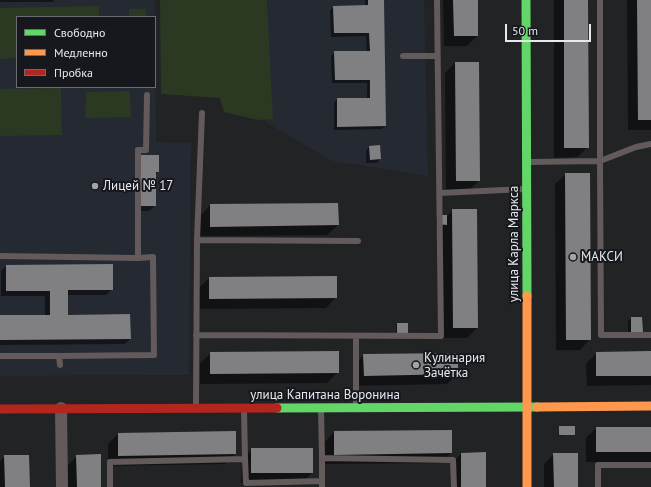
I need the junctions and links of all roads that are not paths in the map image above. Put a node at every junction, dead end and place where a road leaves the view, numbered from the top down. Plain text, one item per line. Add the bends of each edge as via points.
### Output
1 (437, 0) edge
2 (526, 0) edge
3 (600, 0) edge
4 (403, 56) dead end
5 (437, 56) junction
6 (147, 96) dead end
7 (202, 113) dead end
8 (651, 144) edge
9 (600, 161) junction
10 (526, 162) junction
11 (526, 189) junction
12 (440, 193) junction
13 (197, 240) junction
14 (358, 240) dead end
15 (0, 256) edge
16 (138, 258) junction
17 (651, 334) edge
18 (196, 335) junction
19 (356, 337) junction
20 (0, 356) edge
21 (59, 356) junction
22 (60, 365) dead end
23 (651, 406) edge
24 (527, 407) junction
25 (61, 408) junction
26 (320, 408) junction
27 (356, 408) junction
28 (0, 409) edge
29 (196, 409) junction
30 (244, 409) junction
31 (322, 458) junction
32 (245, 459) junction
33 (651, 465) edge
34 (322, 484) edge
35 (247, 485) edge
36 (62, 487) edge
37 (110, 487) edge
38 (454, 487) edge
39 (527, 487) edge
40 (598, 487) edge

1 - 5 lane
2 - 10 street, улица Карла Маркса
3 - 9 lane
4 - 5 lane
5 - 12 lane
6 - 16 lane via 146,150 138,150
7 - 13 lane
8 - 9 lane
9 - 10 lane
9 - 17 lane via 601,335
10 - 11 street, улица Карла Маркса
11 - 12 lane
11 - 24 street, улица Карла Маркса
12 - 19 lane via 441,336
13 - 14 lane
13 - 18 lane
15 - 16 lane
16 - 21 lane via 153,257 154,355
18 - 19 lane
18 - 29 lane
19 - 27 lane
20 - 21 lane
21 - 22 lane
23 - 24 street, улица Капитана Воронина
24 - 27 street, улица Капитана Воронина
24 - 39 street, улица Карла Маркса
25 - 28 street, улица Капитана Воронина
25 - 29 street, улица Капитана Воронина
25 - 36 street
26 - 27 street, улица Капитана Воронина
26 - 30 street, улица Капитана Воронина
26 - 31 lane
29 - 30 street, улица Капитана Воронина
30 - 32 lane
31 - 34 lane
31 - 38 lane via 453,460
32 - 35 lane
32 - 37 lane via 110,462
33 - 40 lane via 598,465
34 - 35 lane

